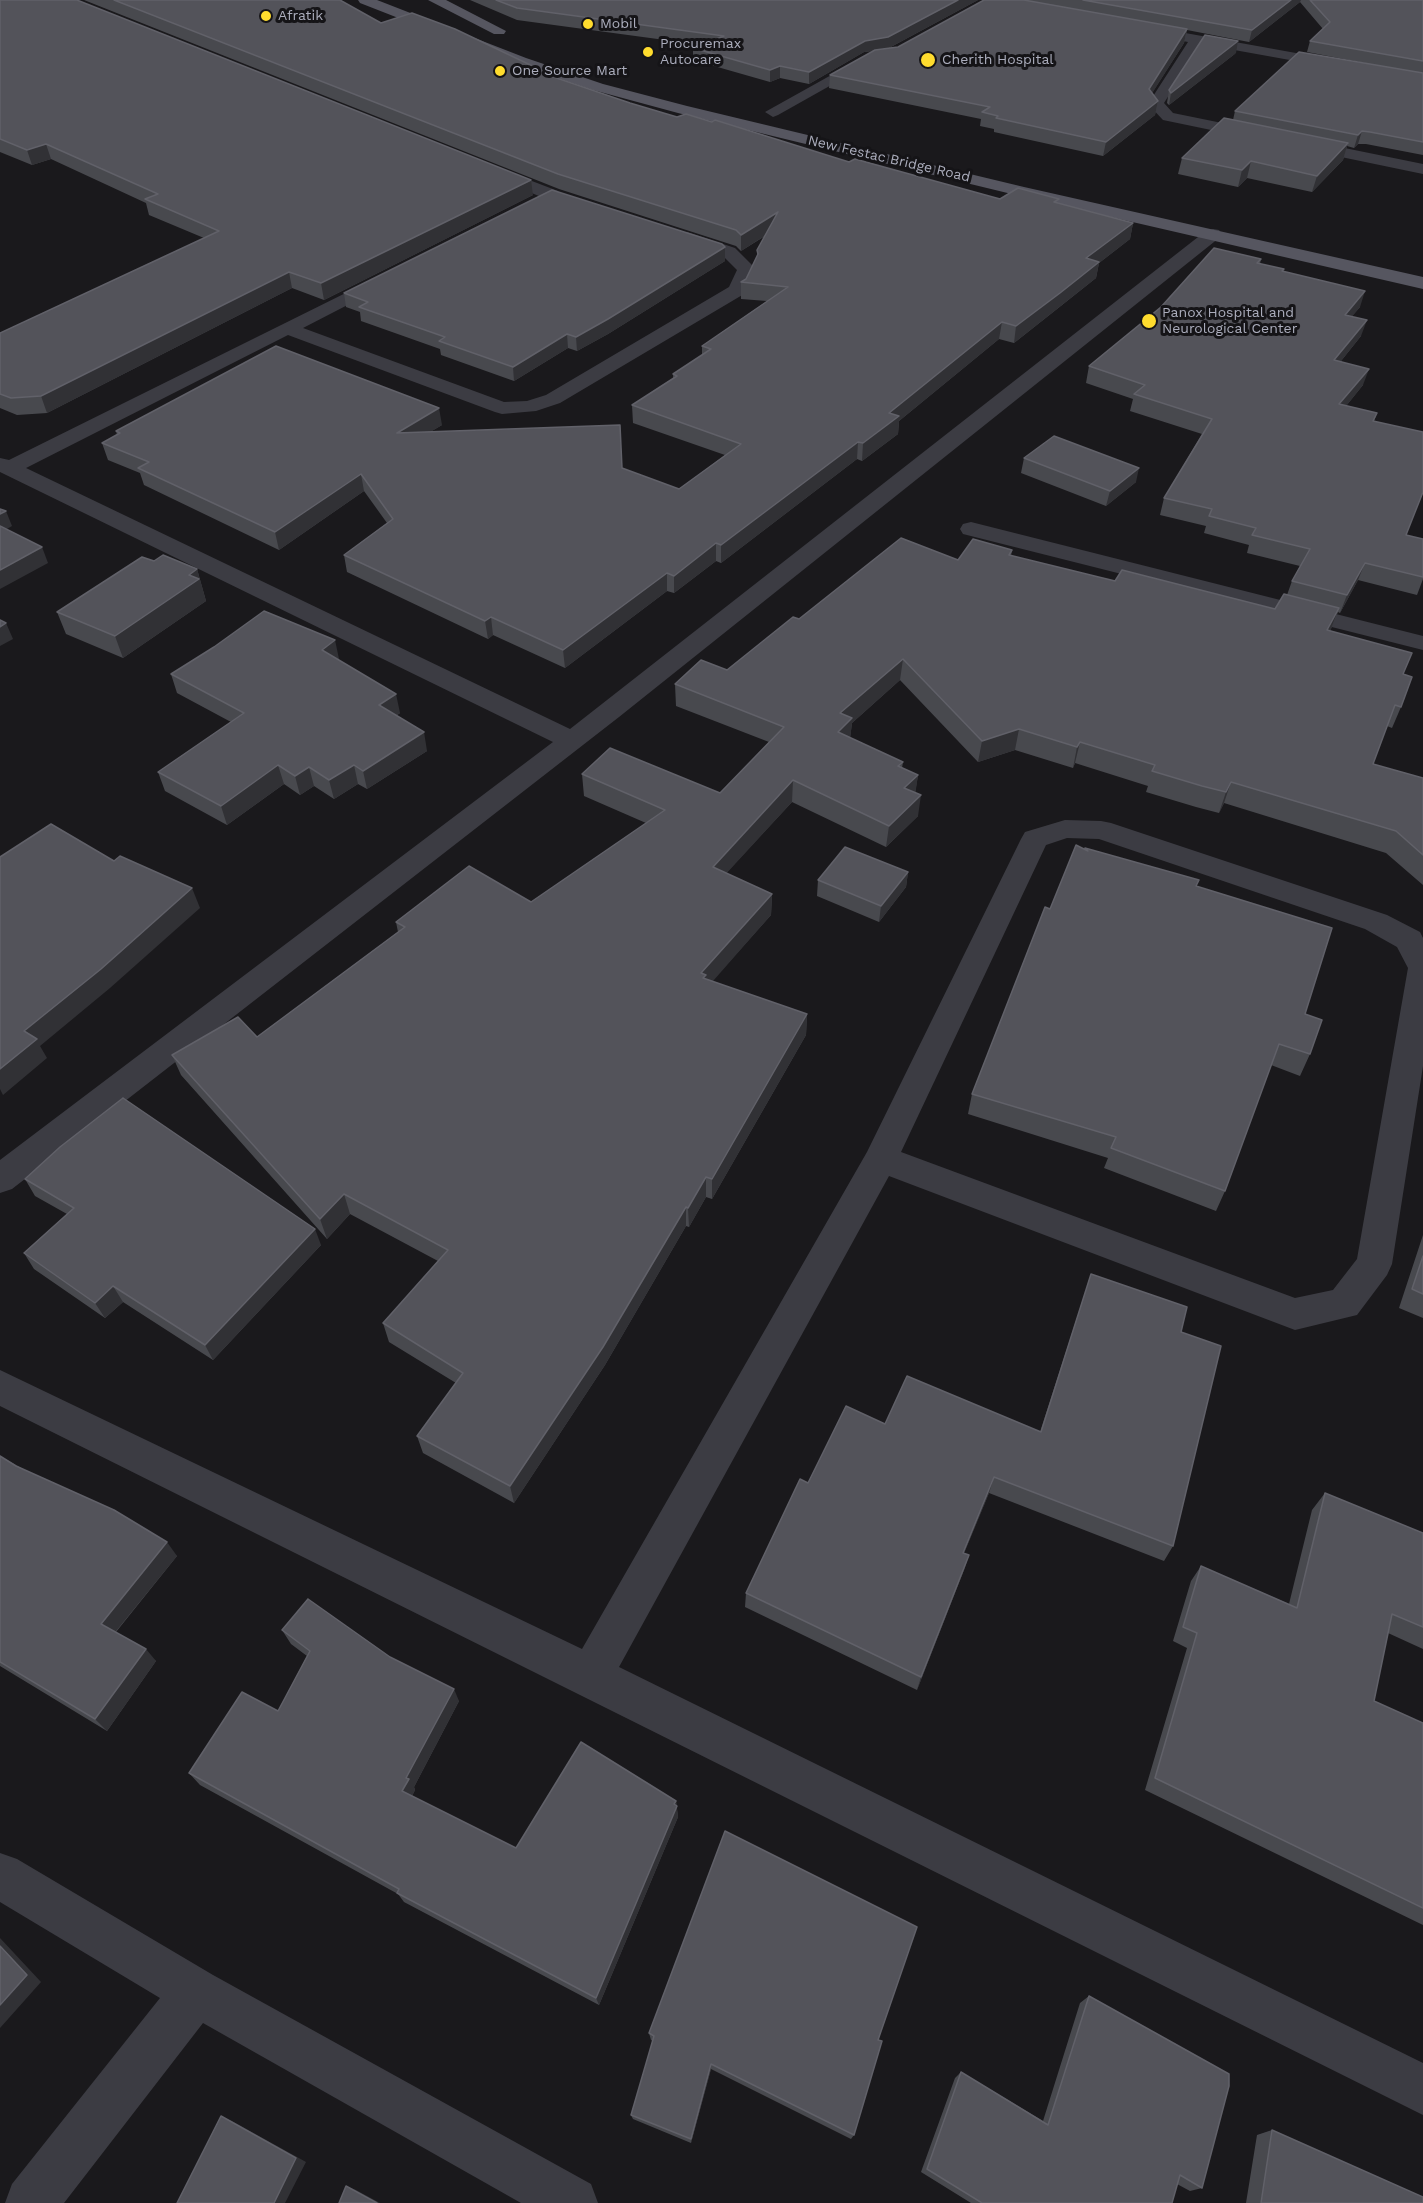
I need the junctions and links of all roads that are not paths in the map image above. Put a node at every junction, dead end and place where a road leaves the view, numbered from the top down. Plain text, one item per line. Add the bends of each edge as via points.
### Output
1 (365, 0) edge
2 (435, 0) edge
3 (1127, 27) edge
4 (515, 38) dead end
5 (1196, 40) junction
6 (880, 56) edge
7 (1423, 80) edge
8 (844, 89) edge
9 (767, 111) joint
10 (794, 117) joint
11 (475, 164) edge
12 (1423, 169) edge
13 (552, 195) junction
14 (574, 202) edge
15 (531, 206) edge
16 (663, 231) edge
17 (1213, 234) junction
18 (403, 269) edge
19 (1423, 283) edge
20 (286, 328) junction
21 (5, 466) edge
22 (971, 529) dead end
23 (1423, 643) edge
24 (571, 740) junction
25 (882, 1159) junction
26 (0, 1179) edge
27 (0, 1387) edge
28 (591, 1676) junction
29 (0, 1876) edge
30 (196, 1992) junction
31 (1423, 2090) edge
32 (31, 2203) edge
33 (572, 2203) edge

1 - 17 main road, New Festac Bridge Road via 598,87
2 - 4 main road
3 - 5 street
5 - 7 street
5 - 12 street via 1156,104 1168,117
6 - 9 street via 870,57
8 - 10 street
9 - 10 main road, New Festac Bridge Road
11 - 13 street
13 - 14 street
13 - 15 street
16 - 20 street via 729,252 747,270 737,290 553,399 529,406 502,408
17 - 19 main road, New Festac Bridge Road
17 - 24 street
18 - 20 street
20 - 21 street
21 - 24 street
22 - 23 street
24 - 26 street
25 - 25 street via 1295,1314 1344,1304 1374,1264 1423,968 1409,940 1376,922 1101,830 1065,829 1035,838
25 - 28 street
27 - 28 street
28 - 31 street
29 - 30 street
30 - 32 street
30 - 33 street

